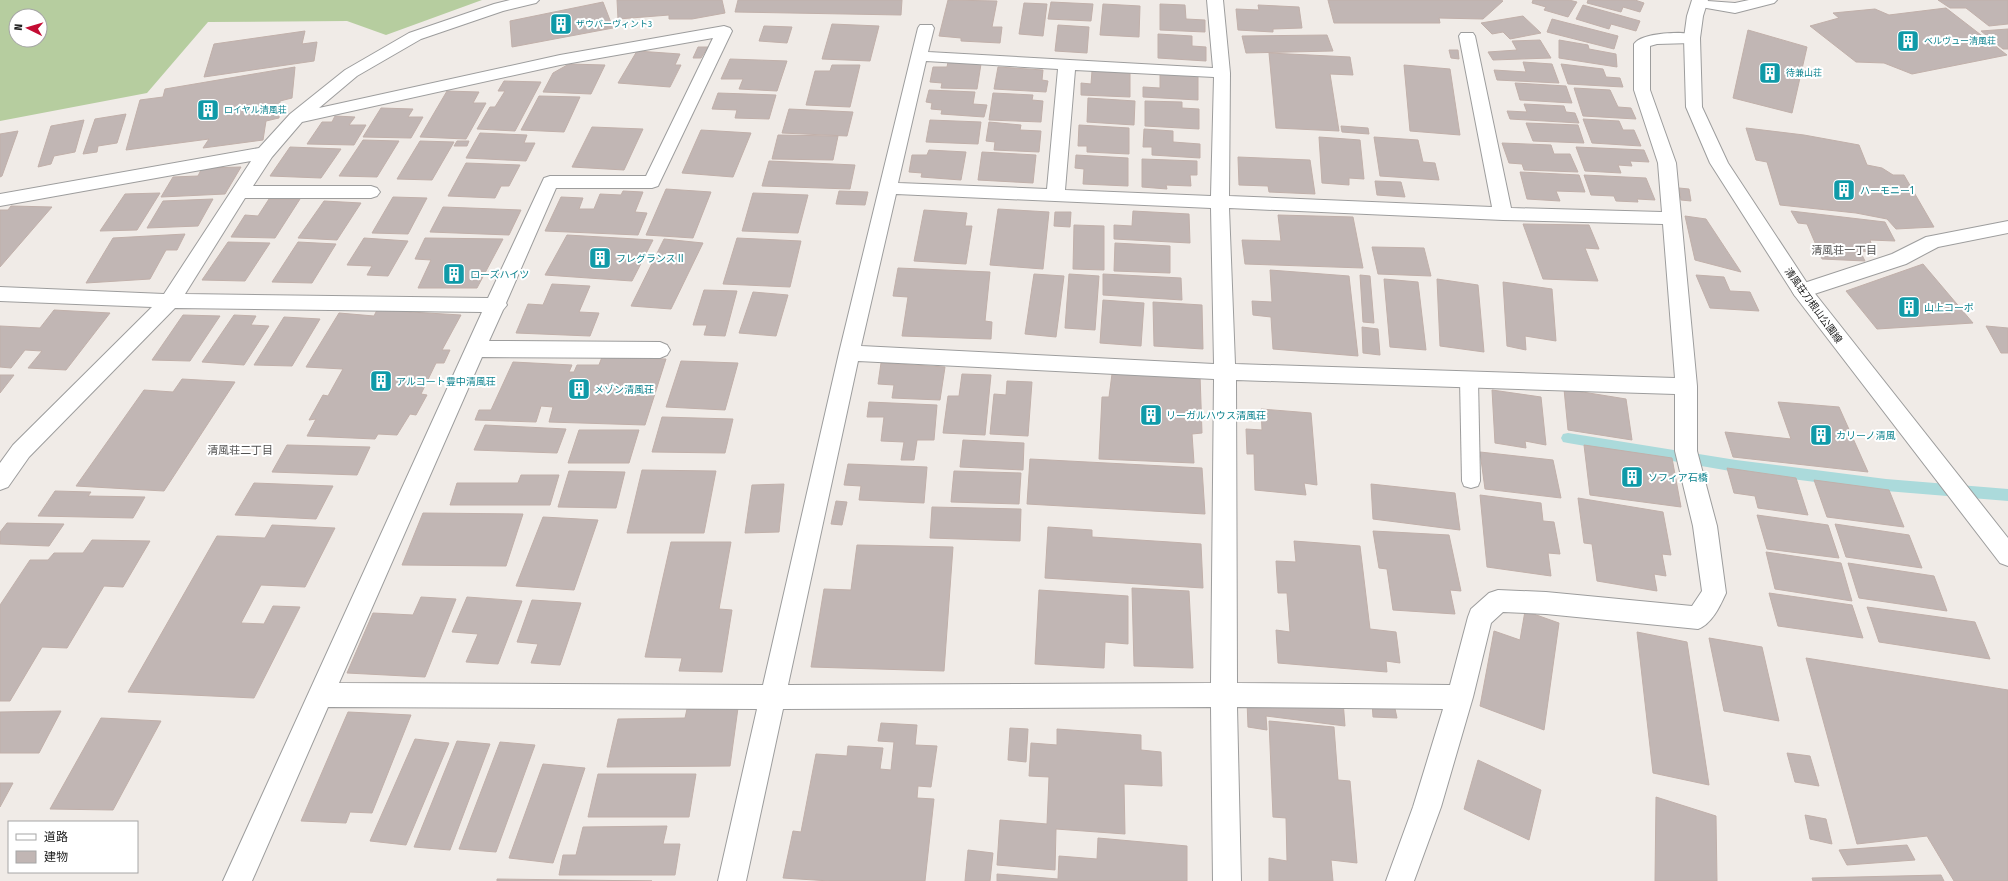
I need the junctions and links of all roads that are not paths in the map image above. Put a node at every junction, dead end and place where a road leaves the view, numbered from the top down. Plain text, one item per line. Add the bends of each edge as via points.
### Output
1 (531, 0) edge
2 (1215, 0) edge
3 (1769, 0) edge
4 (1700, 1) edge
5 (926, 28) dead end
6 (1467, 36) dead end
7 (1692, 38) junction
8 (920, 56) junction
9 (1067, 64) junction
10 (1222, 73) junction
11 (296, 118) junction
12 (265, 152) junction
13 (887, 188) junction
14 (239, 192) junction
15 (371, 192) dead end
16 (1056, 194) junction
17 (0, 200) edge
18 (1220, 202) junction
19 (1503, 214) junction
20 (1673, 218) junction
21 (2008, 227) edge
22 (1802, 292) junction
23 (0, 294) edge
24 (170, 301) junction
25 (496, 305) junction
26 (475, 349) junction
27 (660, 350) dead end
28 (849, 353) junction
29 (1226, 372) junction
30 (1469, 379) junction
31 (1686, 386) junction
32 (0, 481) edge
33 (1470, 482) dead end
34 (2008, 556) edge
35 (1224, 695) junction
36 (321, 696) junction
37 (774, 697) junction
38 (1460, 697) junction
39 (237, 881) edge
40 (732, 881) edge
41 (1227, 881) edge
42 (1400, 881) edge

1 - 11 street via 499,7 415,36 350,73
2 - 10 street
3 - 4 street via 1735,8
4 - 7 street, 清風荘刀根山公園線
5 - 8 street
6 - 19 street
7 - 20 street via 1655,39 1642,44 1642,90 1667,163
7 - 22 street, 清風荘刀根山公園線 via 1694,107 1719,163
8 - 9 street
8 - 13 street
9 - 10 street
9 - 16 street
10 - 18 street
11 - 12 street
11 - 25 street via 560,60 724,31 652,182 550,182
12 - 14 street
12 - 17 street
13 - 16 street
13 - 28 street
14 - 15 street
14 - 24 street
16 - 18 street
18 - 19 street
18 - 29 street
19 - 20 street
20 - 31 street
21 - 22 street via 1933,242 1899,259
22 - 34 street, 清風荘刀根山公園線
23 - 24 street
24 - 25 street
24 - 32 street via 20,451
25 - 26 street
26 - 27 street
26 - 36 street
28 - 29 street
28 - 37 street
29 - 30 street
29 - 35 street
30 - 31 street
30 - 33 lane
31 - 38 street via 1686,451 1706,526 1714,593 1698,618 1546,603 1498,602 1480,617
35 - 37 street
35 - 38 street
35 - 41 street
36 - 37 street
36 - 39 street
37 - 40 street
38 - 42 street via 1427,807

